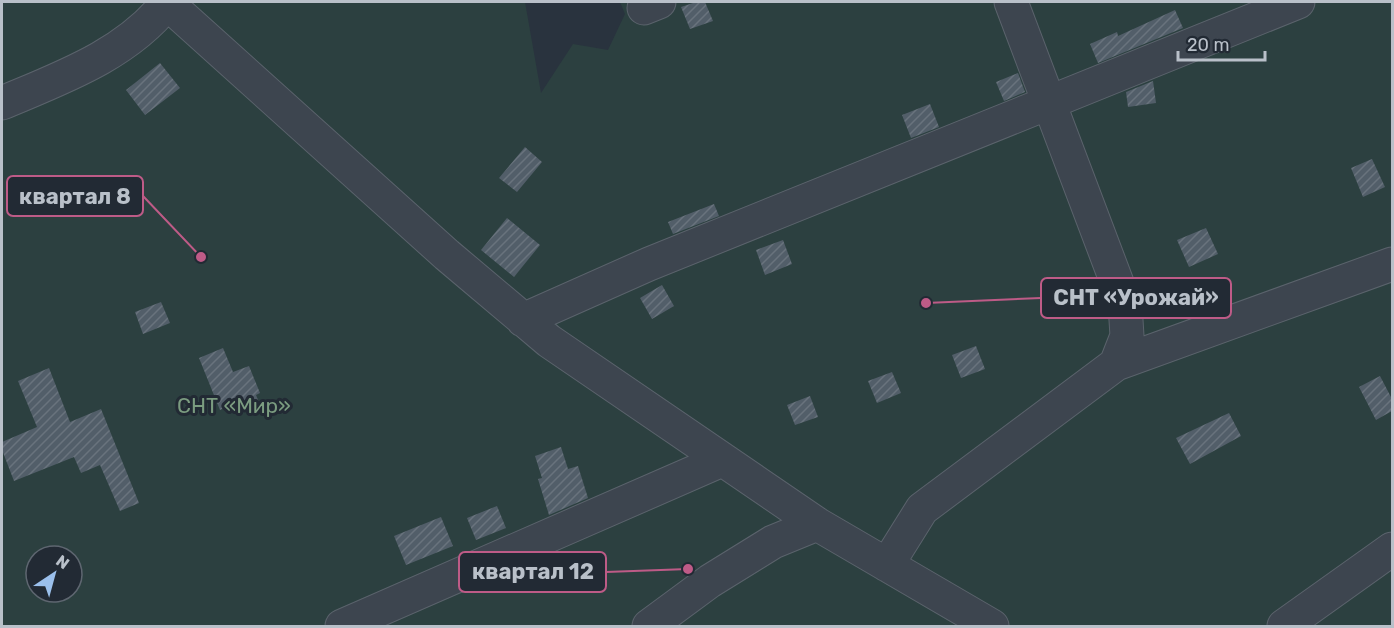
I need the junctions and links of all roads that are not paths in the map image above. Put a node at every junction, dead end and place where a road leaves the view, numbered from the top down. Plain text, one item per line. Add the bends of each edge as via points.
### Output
1 (167, 2) edge
2 (1011, 2) edge
3 (1298, 2) edge
4 (1049, 101) junction
5 (2, 103) edge
6 (1392, 264) edge
7 (524, 320) junction
8 (1116, 364) junction
9 (722, 460) junction
10 (817, 524) junction
11 (1392, 549) edge
12 (887, 565) junction
13 (342, 627) edge
14 (649, 627) edge
15 (992, 627) edge
16 (1284, 627) edge

1 - 5 street via 155,18 113,51
1 - 7 street
2 - 4 street
3 - 4 street
4 - 7 street via 649,264
4 - 8 street via 1125,304 1127,336
6 - 8 street
7 - 9 street
8 - 12 street via 922,509
9 - 10 street
9 - 13 street
10 - 12 street
10 - 14 street via 772,542 710,581
11 - 16 street
12 - 15 street

